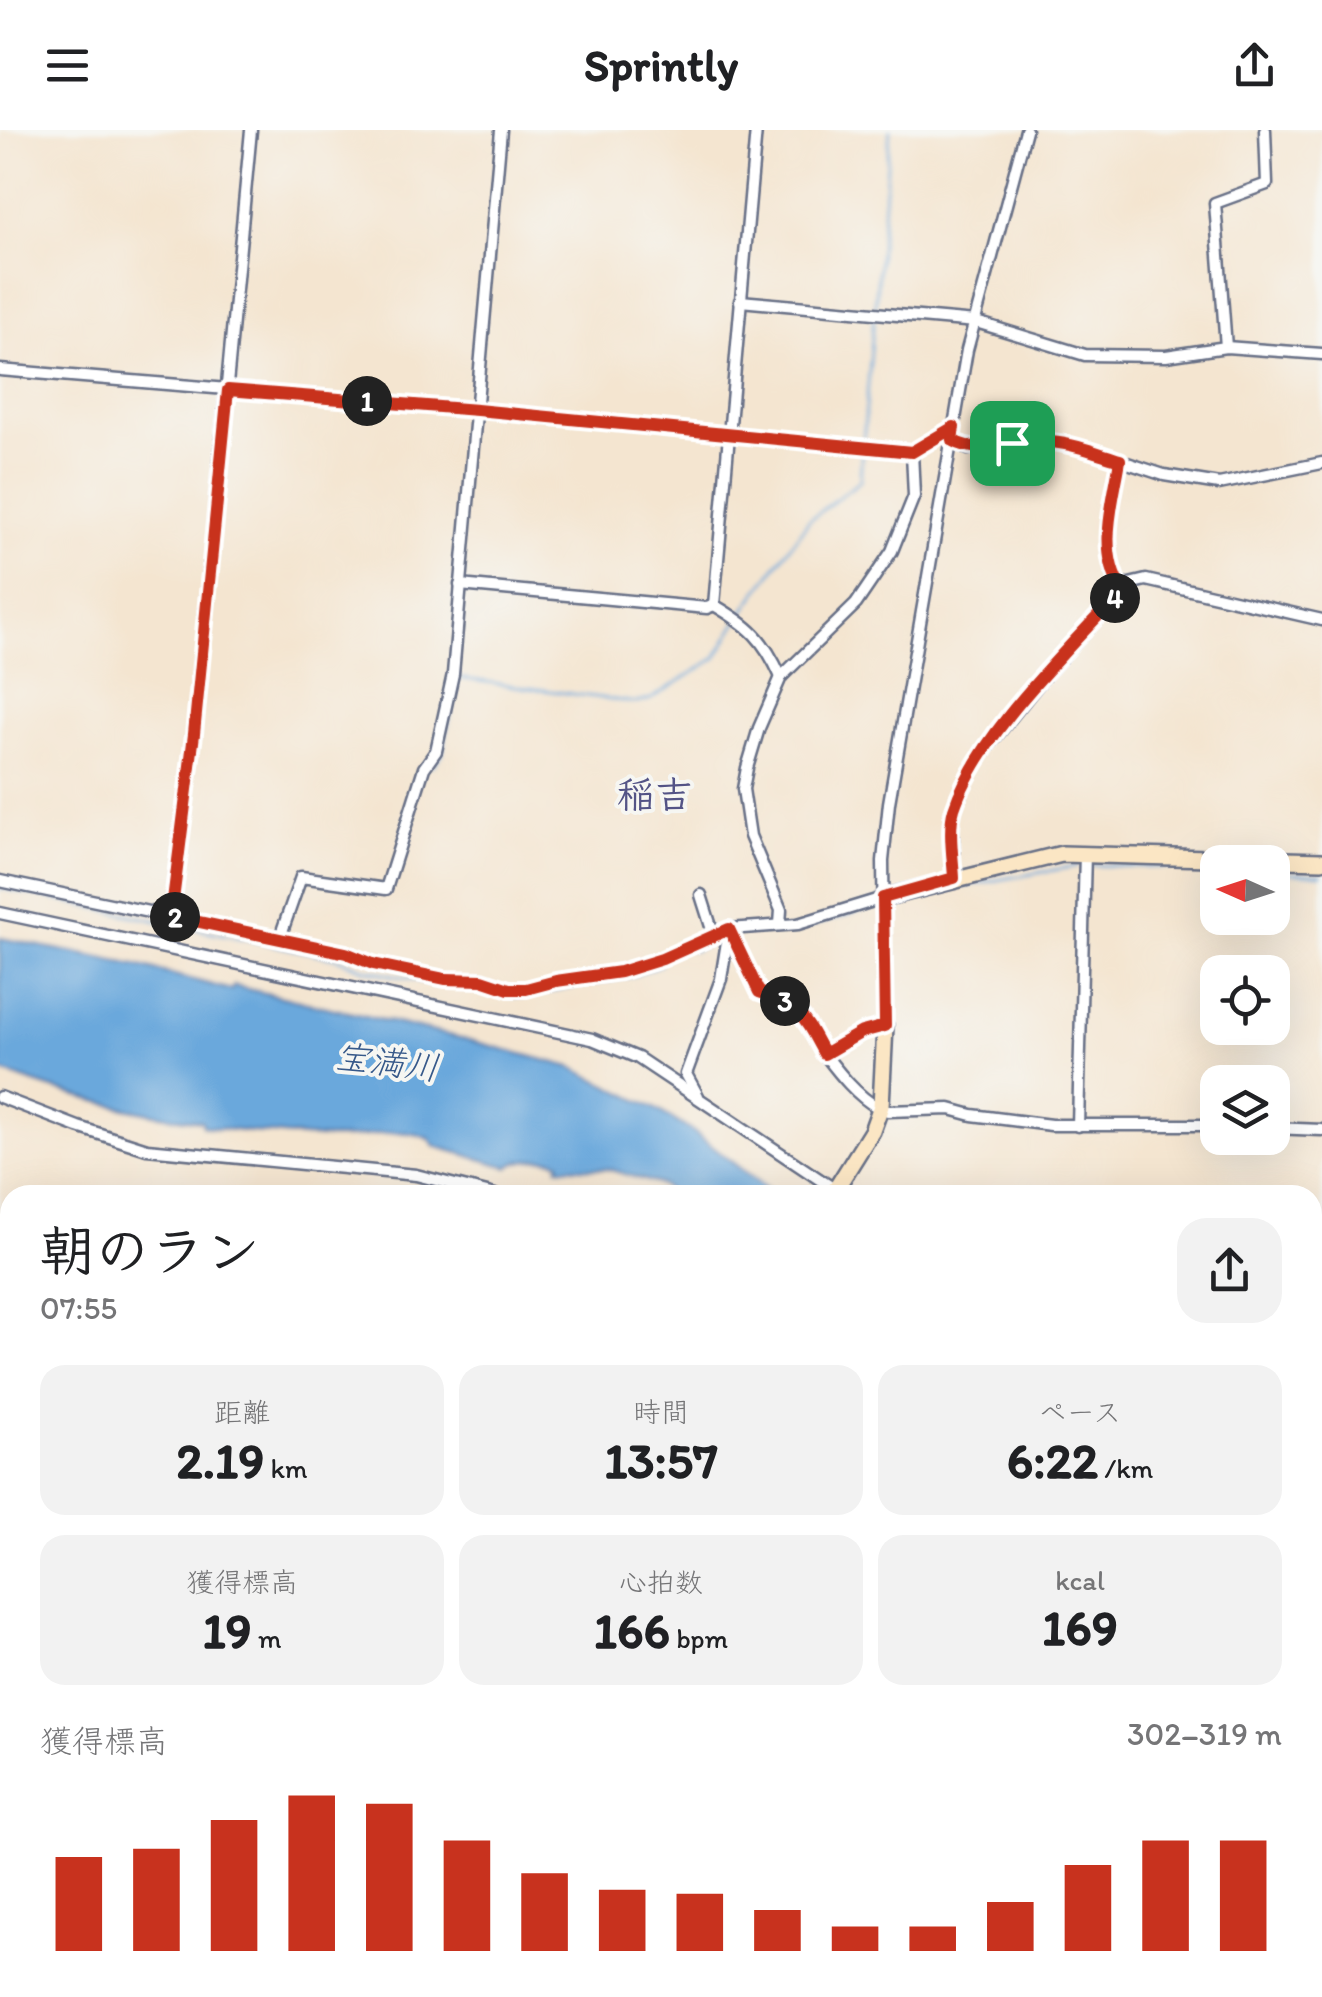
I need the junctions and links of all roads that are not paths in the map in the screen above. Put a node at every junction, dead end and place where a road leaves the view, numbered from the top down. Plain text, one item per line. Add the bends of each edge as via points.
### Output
1 (252, 130) edge
2 (502, 130) edge
3 (756, 130) edge
4 (1026, 130) edge
5 (1265, 130) edge
6 (740, 301) junction
7 (976, 322) junction
8 (1226, 347) junction
9 (1322, 354) edge
10 (0, 370) edge
11 (228, 390) junction
12 (477, 410) junction
13 (954, 427) junction
14 (728, 435) junction
15 (952, 440) junction
16 (912, 452) junction
17 (1120, 460) junction
18 (1322, 463) edge
19 (460, 585) junction
20 (1122, 590) junction
21 (714, 604) junction
22 (1322, 619) edge
23 (782, 678) junction
24 (1085, 852) junction
25 (1322, 861) edge
26 (954, 878) junction
27 (0, 881) edge
28 (700, 895) dead end
29 (883, 898) junction
30 (0, 913) edge
31 (171, 916) junction
32 (780, 924) junction
33 (729, 929) junction
34 (714, 936) junction
35 (279, 940) junction
36 (885, 1026) junction
37 (824, 1054) junction
38 (660, 1072) junction
39 (686, 1074) junction
40 (0, 1097) edge
41 (699, 1097) junction
42 (1200, 1125) edge
43 (1078, 1126) junction
44 (1290, 1129) edge
45 (1322, 1130) edge
46 (456, 1185) edge
47 (823, 1185) edge
48 (841, 1185) edge

1 - 11 street
2 - 12 street
3 - 6 street
4 - 7 street
5 - 8 street via 1267,184 1215,203
6 - 7 street
6 - 14 street
7 - 8 street via 1085,355 1166,356
7 - 13 street
8 - 9 street
10 - 11 street
11 - 12 street
11 - 31 street
12 - 14 street
12 - 19 street
13 - 15 street
13 - 16 street
14 - 16 street
14 - 21 street
15 - 17 street via 968,449 1050,442
15 - 29 street via 889,803
16 - 23 street via 914,496 892,550 850,612
17 - 18 street via 1218,484
17 - 20 street via 1107,539 1111,574
19 - 21 street
19 - 35 street via 453,674 436,752 424,768 386,889 301,877
20 - 22 street via 1146,580
20 - 26 street via 974,764 952,813
21 - 23 street via 754,631
23 - 32 street via 759,728 743,789 750,836
24 - 25 street
24 - 26 street
24 - 43 street
26 - 29 street
27 - 31 street
28 - 34 street
29 - 32 street
29 - 36 street
30 - 38 street via 592,1039
31 - 35 street
32 - 33 street
33 - 34 street
33 - 37 street via 759,992 793,1007
33 - 39 street via 720,979
34 - 35 street via 620,972 526,989 445,979
36 - 37 street
36 - 48 street via 881,1106
37 - 43 street via 882,1109 950,1109
38 - 39 street
38 - 41 street
39 - 41 street
40 - 46 street via 148,1148 416,1175
41 - 47 street
42 - 43 street
44 - 45 street

